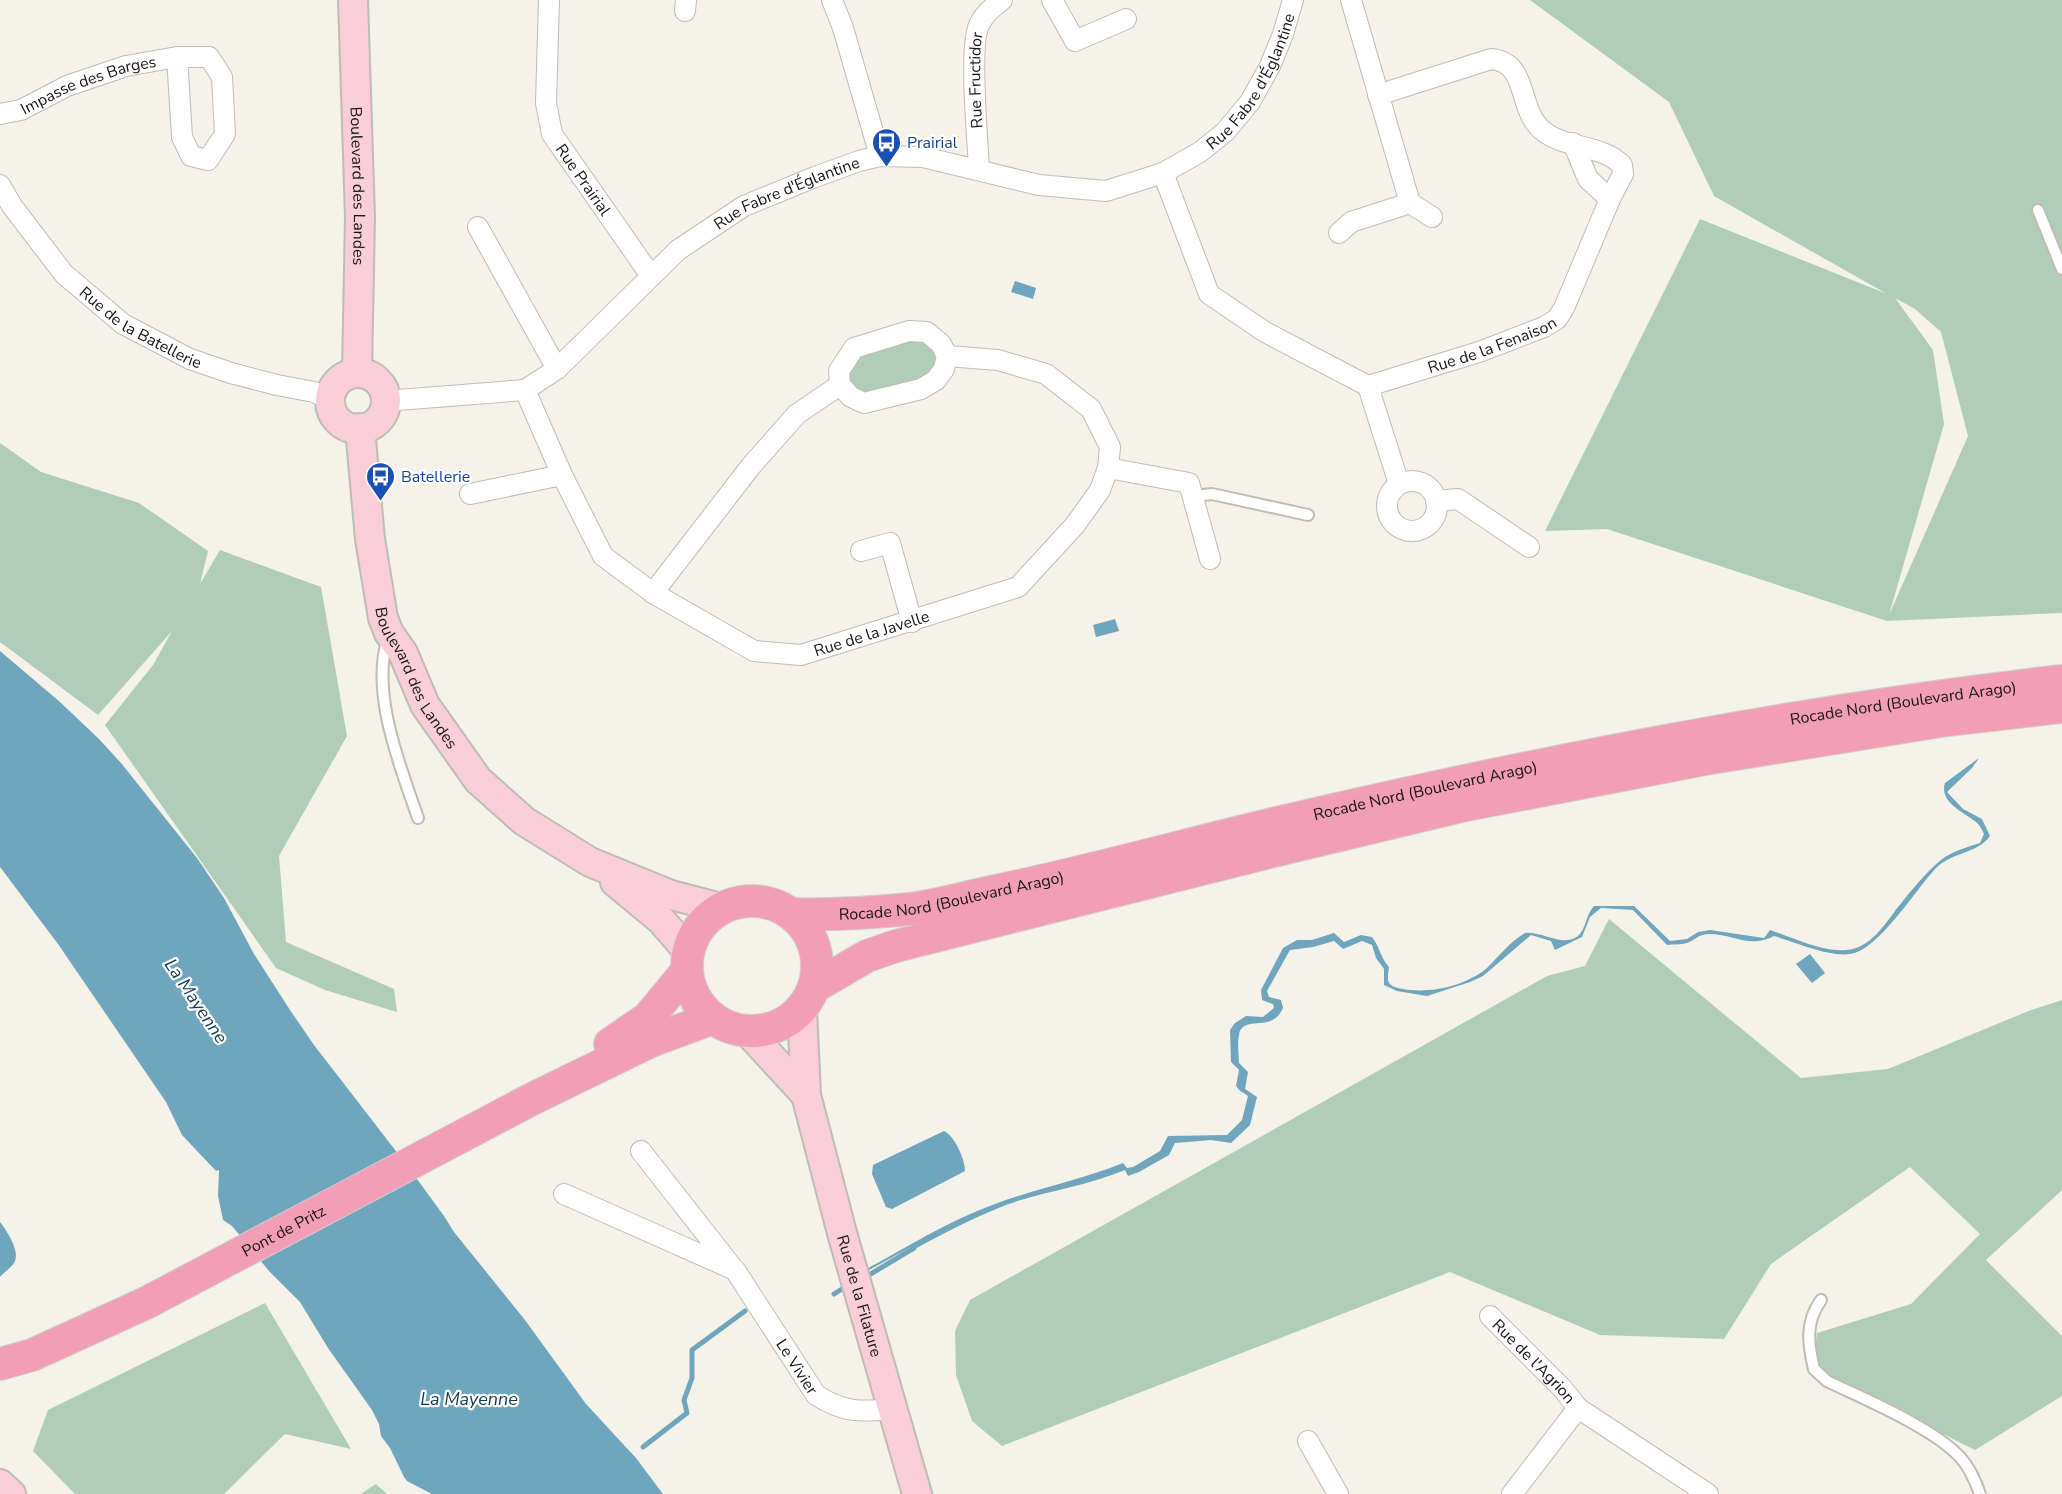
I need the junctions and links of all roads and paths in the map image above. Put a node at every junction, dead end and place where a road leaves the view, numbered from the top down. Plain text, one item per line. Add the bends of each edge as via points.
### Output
1 (353, 0) edge
2 (549, 0) edge
3 (832, 0) edge
4 (1002, 0) edge
5 (1052, 0) edge
6 (1293, 0) edge
7 (1351, 0) edge
8 (1126, 19) dead end
9 (177, 57) junction
10 (1378, 95) junction
11 (0, 114) edge
12 (1573, 143) junction
13 (880, 156) junction
14 (979, 170) junction
15 (1163, 173) junction
16 (0, 184) edge
17 (1610, 199) junction
18 (1410, 203) junction
19 (2037, 210) dead end
20 (1432, 217) dead end
21 (478, 227) dead end
22 (1339, 233) dead end
23 (2060, 257) edge
24 (2062, 269) edge
25 (651, 276) junction
26 (947, 356) junction
27 (557, 369) junction
28 (357, 373) junction
29 (840, 385) junction
30 (1368, 386) junction
31 (525, 390) junction
32 (330, 399) junction
33 (385, 401) junction
34 (360, 428) junction
35 (1108, 468) junction
36 (562, 475) junction
37 (1400, 484) junction
38 (470, 494) dead end
39 (1193, 496) junction
40 (1436, 501) junction
41 (1308, 515) dead end
42 (1529, 547) dead end
43 (861, 551) dead end
44 (1210, 559) dead end
45 (654, 593) junction
46 (912, 622) junction
47 (390, 633) junction
48 (2062, 681) edge
49 (2062, 706) edge
50 (418, 818) dead end
51 (590, 862) junction
52 (721, 908) junction
53 (793, 914) junction
54 (688, 961) junction
55 (808, 998) junction
56 (713, 1018) junction
57 (747, 1031) junction
58 (806, 1095) junction
59 (532, 1099) junction
60 (641, 1150) dead end
61 (564, 1194) dead end
62 (735, 1270) junction
63 (1821, 1299) dead end
64 (1490, 1316) dead end
65 (32, 1355) junction
66 (0, 1364) edge
67 (0, 1383) edge
68 (1578, 1408) junction
69 (892, 1409) junction
70 (1308, 1441) dead end
71 (0, 1485) edge
72 (12, 1494) edge
73 (917, 1494) edge
74 (1338, 1494) edge
75 (1512, 1494) edge
76 (1708, 1494) edge
77 (1980, 1494) edge

1 - 28 street, Boulevard des Landes via 360,217
2 - 25 street, Rue Prairial via 546,103 552,134
3 - 13 street
4 - 14 street, Rue Fructidor via 979,24 974,46
5 - 8 street via 1075,41
6 - 15 street, Rue Fabre d'Églantine via 1270,66 1250,102 1225,132
7 - 10 street
9 - 9 street, Impasse des Barges via 209,57 222,77 225,134 208,160 191,156 182,137
9 - 11 street, Impasse des Barges via 126,66 67,86 21,110
10 - 12 street, Rue de la Fenaison via 1491,59 1503,60 1514,68 1531,115 1541,129
10 - 18 street
12 - 17 street via 1588,179
12 - 17 street, Rue de la Fenaison via 1613,156 1622,165 1623,174
13 - 14 street, Rue Fabre d'Églantine via 923,157
13 - 25 street, Rue Fabre d'Églantine via 744,206 678,250
14 - 15 street, Rue Fabre d'Églantine via 1039,185 1106,191
15 - 30 street via 1209,294 1265,332
16 - 32 street, Rue de la Batellerie via 64,274 123,324 190,359
17 - 30 street, Rue de la Fenaison via 1557,319 1479,352
18 - 20 street
18 - 22 street via 1351,222
19 - 23 lane
21 - 27 street
23 - 24 lane
25 - 27 street, Rue Fabre d'Églantine
26 - 29 street via 936,380 921,389 864,403
26 - 29 street via 941,344 927,332 909,332 854,348 839,371
26 - 35 street, Rue de la Javelle via 998,360 1046,374 1091,409 1110,447
27 - 31 street, Rue Fabre d'Églantine
28 - 32 street via 335,384
28 - 33 street via 374,378
29 - 45 street via 796,414
30 - 37 street
31 - 33 street, Rue Fabre d'Églantine
31 - 36 street, Rue de la Javelle
32 - 34 street via 335,417 350,427
33 - 34 street via 375,422
34 - 47 street, Boulevard des Landes via 370,538 383,618
35 - 39 street via 1189,483
35 - 46 street, Rue de la Javelle via 1100,490 1075,525 1018,587
36 - 38 street
36 - 45 street, Rue de la Javelle via 603,556
37 - 40 street via 1422,483
37 - 40 street via 1389,495 1387,504 1397,526 1405,530 1421,529 1428,524
39 - 41 lane via 1212,494
39 - 44 street
40 - 42 street via 1458,499
43 - 46 street via 890,543
45 - 46 street, Rue de la Javelle via 754,651 801,655
47 - 50 lane via 384,649 383,688 394,750
47 - 51 street, Boulevard des Landes via 425,705 478,780 524,820
48 - 53 main road, Rocade Nord (Boulevard Arago) via 1939,695 1722,730 1496,773 1055,878 911,908
49 - 55 main road, Rocade Nord (Boulevard Arago) via 1947,720 1716,758 1466,806 896,946 867,957
51 - 52 street, Boulevard des Landes via 671,896
51 - 54 street, Boulevard des Landes via 661,920
52 - 53 main road via 758,900
52 - 54 main road via 695,934
53 - 55 main road via 816,947 818,967
54 - 56 main road via 691,989
54 - 59 main road, Pont de Pritz via 648,1018
55 - 57 main road via 786,1022 768,1030
55 - 58 street, Rue de la Filature
56 - 57 main road
56 - 59 main road, Pont de Pritz via 651,1041
57 - 58 street, Rue de la Filature
58 - 69 street, Rue de la Filature
59 - 65 main road, Pont de Pritz via 146,1303
60 - 62 street, Le Vivier
61 - 62 street
62 - 69 street, Le Vivier via 816,1395 830,1404 860,1412
63 - 77 lane via 1813,1311 1809,1333 1814,1369 1827,1381 1929,1432 1960,1457 1974,1476
64 - 68 street, Rue de l'Agrion
65 - 66 main road, Pont de Pritz
65 - 67 main road, Pont de Pritz
68 - 75 street, Rue de l'Agrion
68 - 76 street, Rue de l'Agrion
69 - 73 street, Rue de la Filature
70 - 74 street
71 - 72 street

